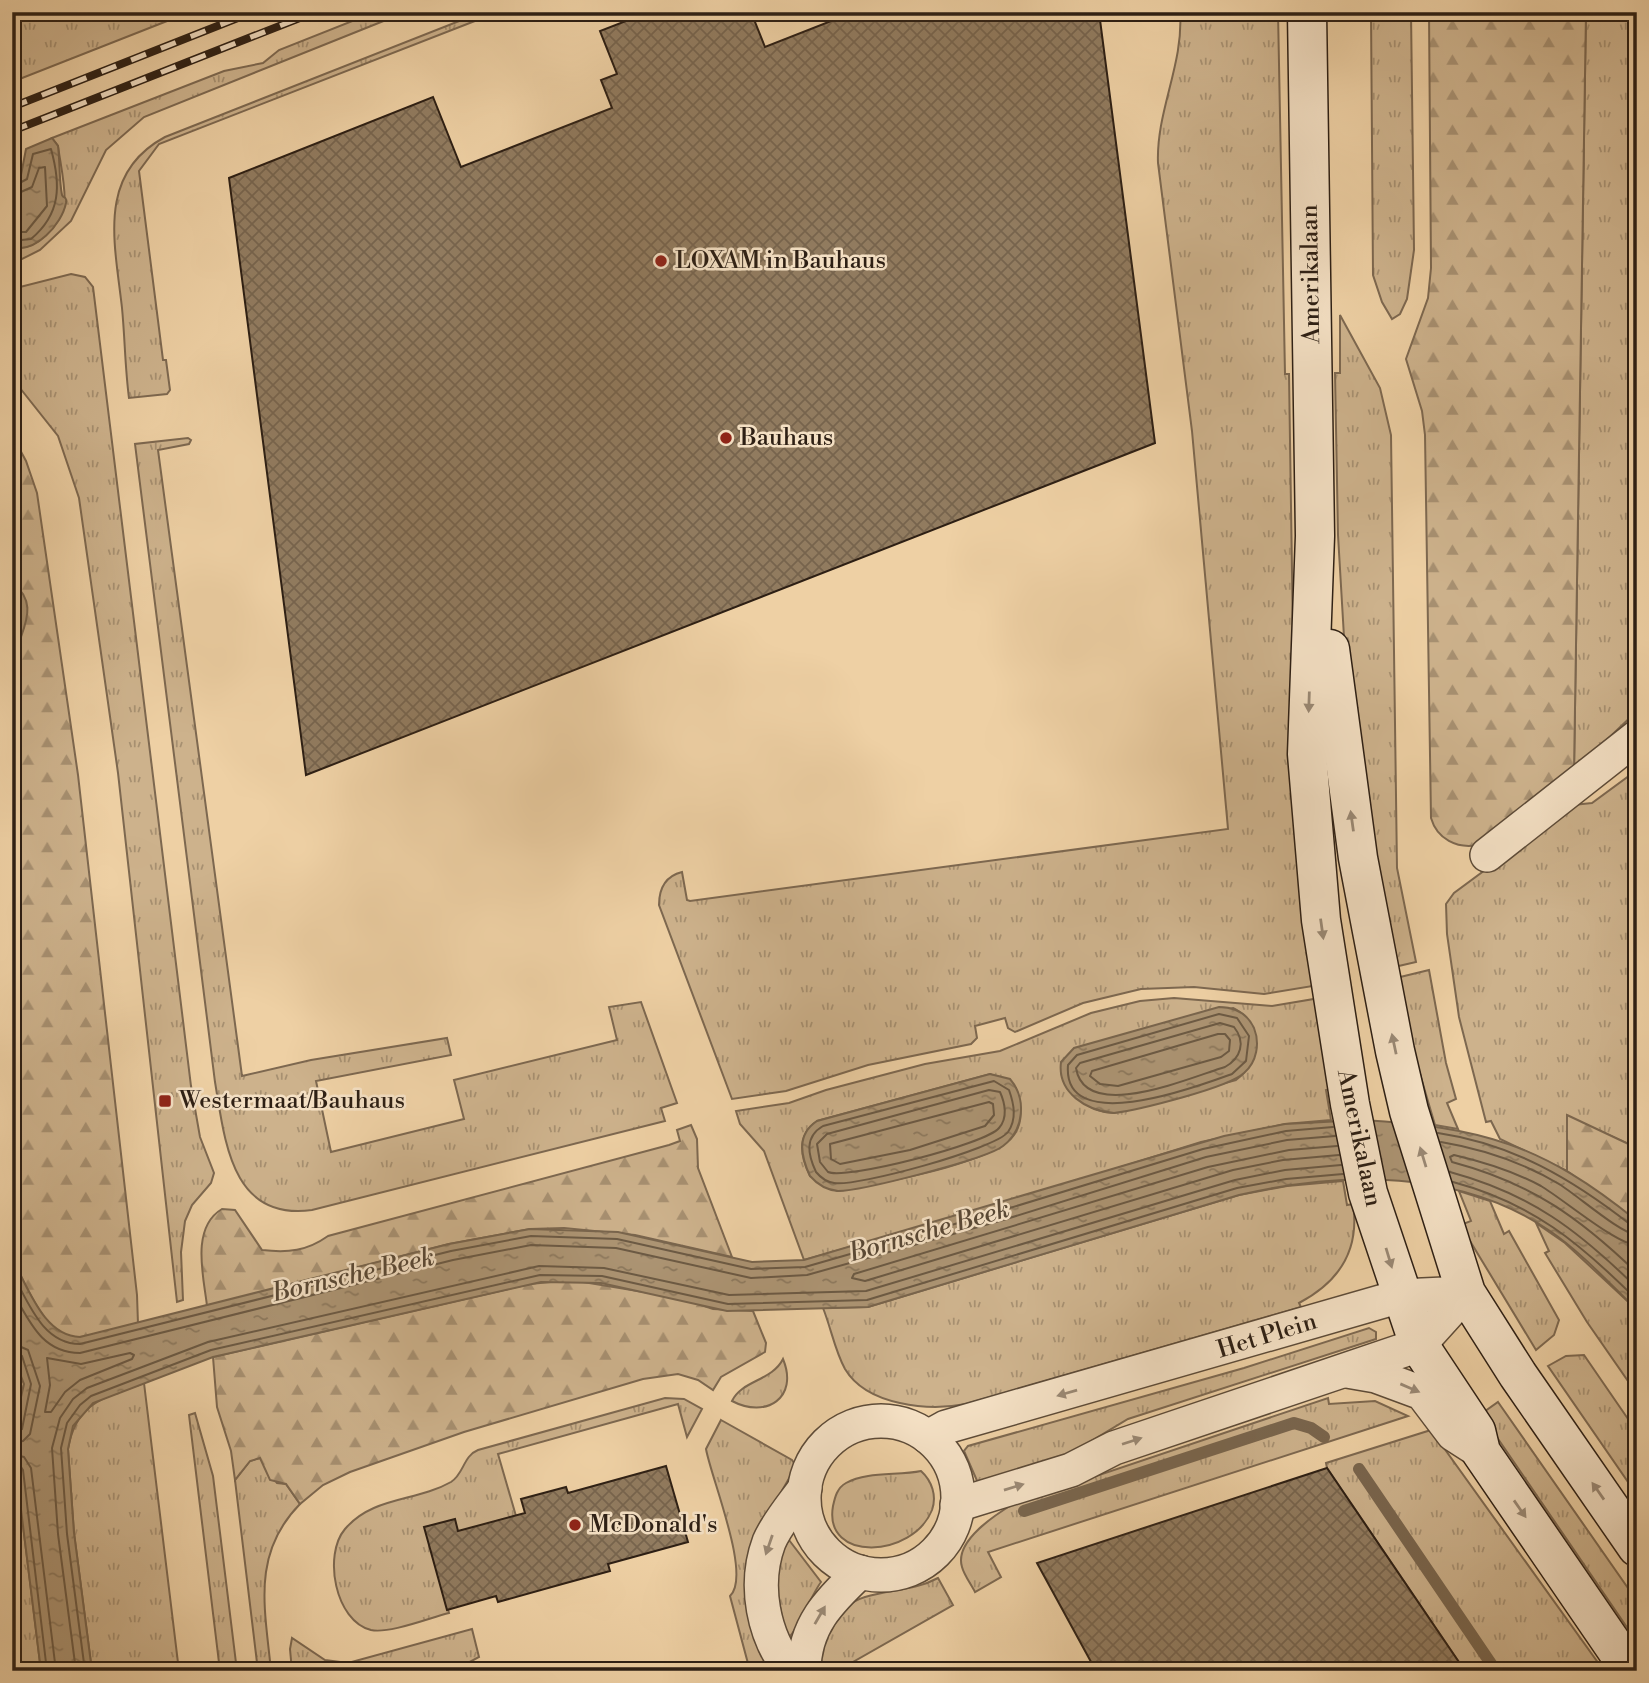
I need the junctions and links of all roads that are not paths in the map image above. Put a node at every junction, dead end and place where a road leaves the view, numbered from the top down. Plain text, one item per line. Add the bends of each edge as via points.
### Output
1 (1307, 12) edge
2 (1315, 536) junction
3 (1637, 737) edge
4 (1487, 855) dead end
5 (1466, 1293) junction
6 (1401, 1296) junction
7 (1419, 1345) junction
8 (1344, 1371) junction
9 (928, 1437) junction
10 (1481, 1452) junction
11 (805, 1488) junction
12 (957, 1505) junction
13 (1637, 1547) edge
14 (860, 1572) junction
15 (791, 1671) edge
16 (804, 1671) edge
17 (1631, 1671) edge

1 - 2 main road, Amerikalaan
5 -> 2 main road, Amerikalaan via 1409,1111 1358,858
2 -> 6 main road, Amerikalaan via 1307,754 1321,920 1368,1193
3 - 4 street
5 - 6 street, Het Plein
5 - 7 street
13 -> 5 main road, Amerikalaan
6 - 7 main road, Amerikalaan
6 -> 9 street, Het Plein via 946,1427
7 - 8 street
7 - 10 main road, Amerikalaan via 1476,1431
8 -> 10 street via 1376,1376 1422,1393 1453,1434
12 -> 8 street via 1071,1470 1114,1448
9 - 11 street via 890,1421 852,1426 822,1448
9 - 12 street via 950,1463 958,1487
10 -> 17 main road, Amerikalaan
11 - 14 street via 805,1508 819,1543 837,1561
11 -> 15 street via 774,1533 762,1577 766,1621
12 - 14 street via 948,1536 922,1563 898,1573
16 -> 14 street via 808,1638 821,1611

